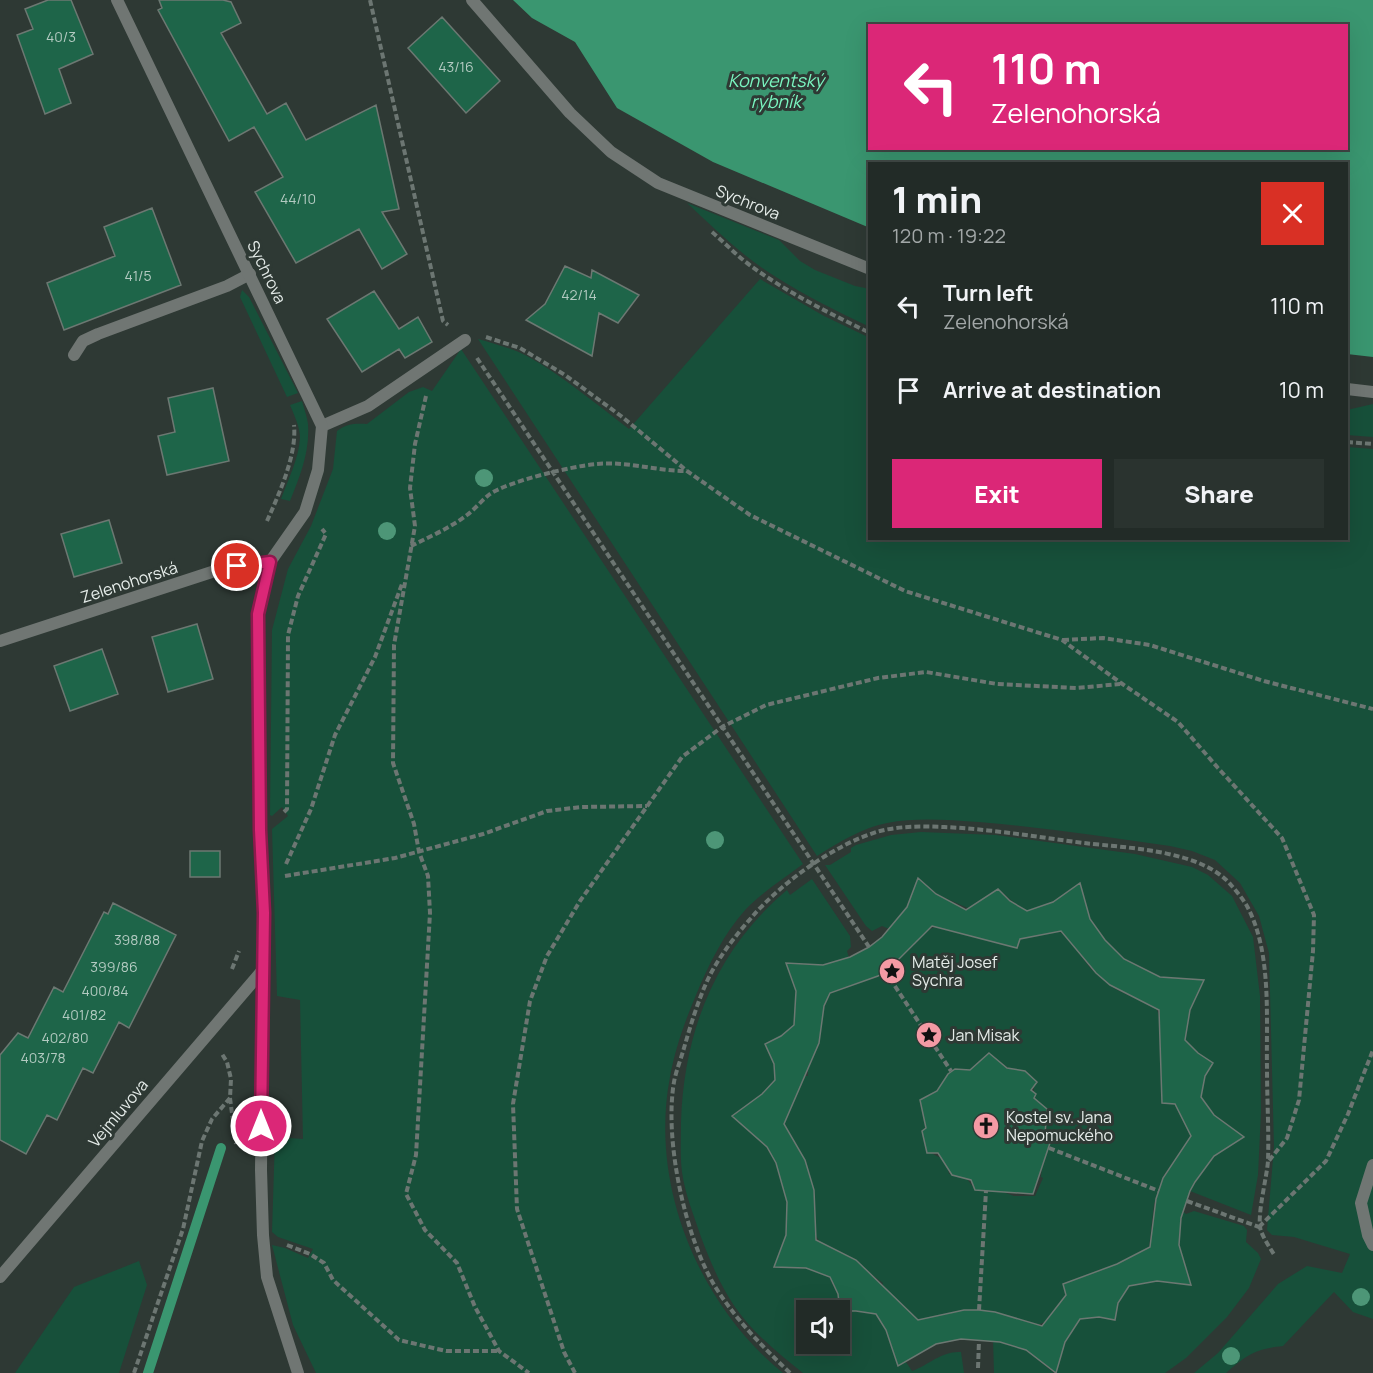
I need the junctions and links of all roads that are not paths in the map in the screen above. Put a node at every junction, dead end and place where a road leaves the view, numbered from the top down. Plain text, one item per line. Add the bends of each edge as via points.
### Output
1 (117, 0) edge
2 (472, 0) edge
3 (868, 268) edge
4 (250, 274) junction
5 (465, 340) road end
6 (74, 356) dead end
7 (1348, 389) edge
8 (1373, 392) edge
9 (321, 426) junction
10 (270, 562) junction
11 (0, 641) edge
12 (262, 971) junction
13 (1373, 1165) edge
14 (1373, 1245) edge
15 (0, 1277) edge
16 (298, 1373) edge

1 - 4 street, Sychrova
2 - 3 street, Sychrova via 570,113 621,159 658,183
4 - 6 street via 98,334 83,341
4 - 9 street, Sychrova
5 - 9 street via 368,406
7 - 8 street
9 - 10 street, Sychrova via 318,470 304,512
10 - 11 street, Zelenohorská via 221,569
10 - 12 street via 258,614
12 - 15 street, Vejmluvova
12 - 16 street via 263,1235 267,1277
13 - 14 street via 1361,1203

